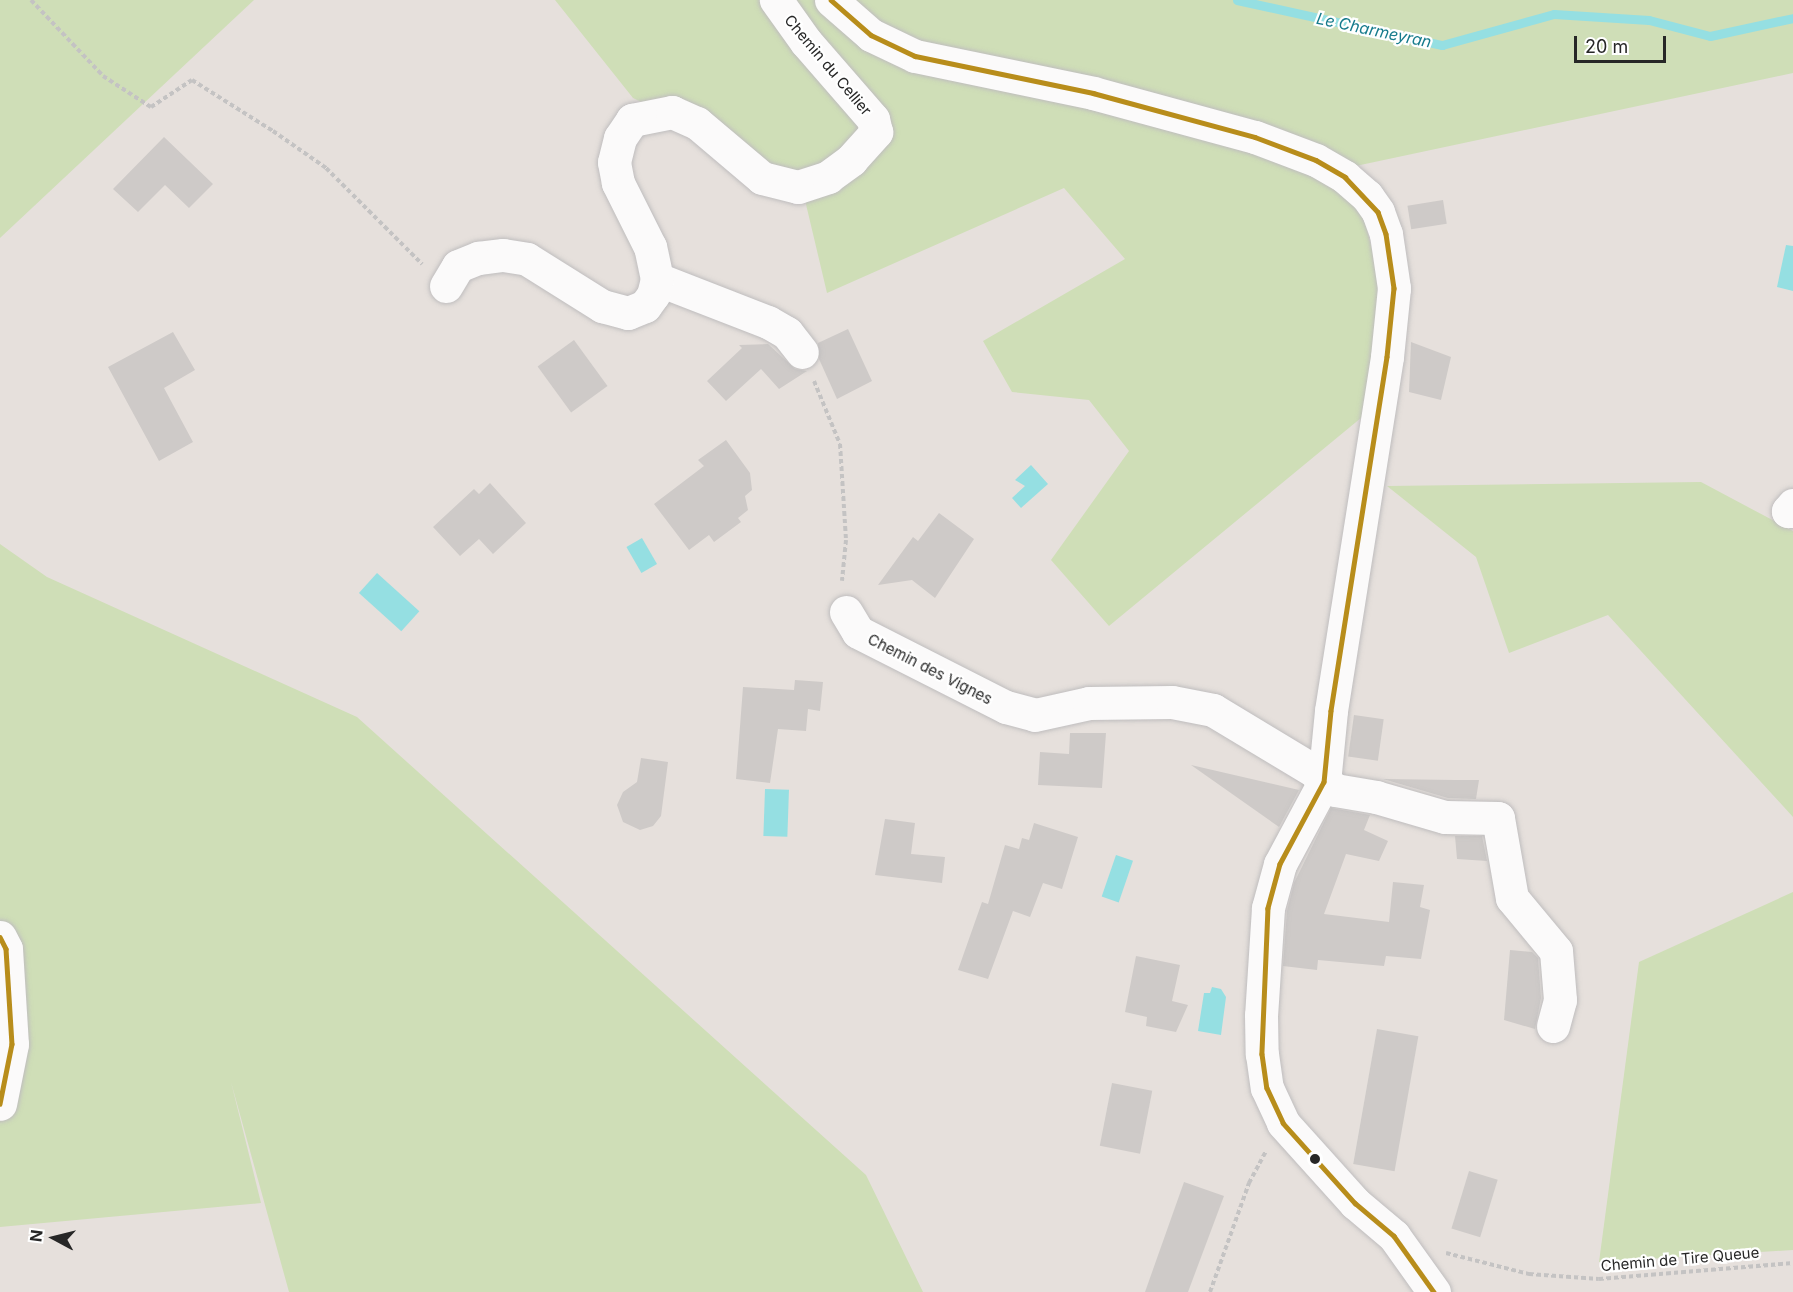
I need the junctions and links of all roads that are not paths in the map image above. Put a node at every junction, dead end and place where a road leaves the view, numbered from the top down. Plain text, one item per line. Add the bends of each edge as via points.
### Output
1 (776, 0) edge
2 (831, 0) edge
3 (657, 279) junction
4 (446, 286) road end
5 (802, 352) road end
6 (1793, 505) edge
7 (1793, 511) edge
8 (846, 612) road end
9 (1324, 782) junction
10 (0, 937) edge
11 (1553, 1026) dead end
12 (0, 1104) edge
13 (1434, 1292) edge

1 - 3 street, Chemin du Cellier via 806,42 873,119 876,132 851,160 828,177 798,187 762,178 697,123 672,112 632,120 620,138 614,162 618,183 650,247
2 - 9 street via 871,35 915,56 1093,93 1255,137 1316,160 1345,177 1378,212 1390,252 1394,288
3 - 4 street via 645,306 628,313 602,306 527,259 503,255 478,258 458,266
3 - 5 street via 768,322 787,333
6 - 7 street via 1788,511
8 - 9 street, Chemin des Vignes via 858,632 1006,707 1035,715 1089,703 1172,702 1212,710 1314,771
9 - 11 street, Chemin des Vignes via 1335,790 1445,817 1498,818 1512,898 1556,951 1560,1000
9 - 13 street via 1280,864 1268,908 1262,1054 1267,1088 1283,1123 1355,1203 1394,1236
10 - 12 street via 6,949 12,1044

